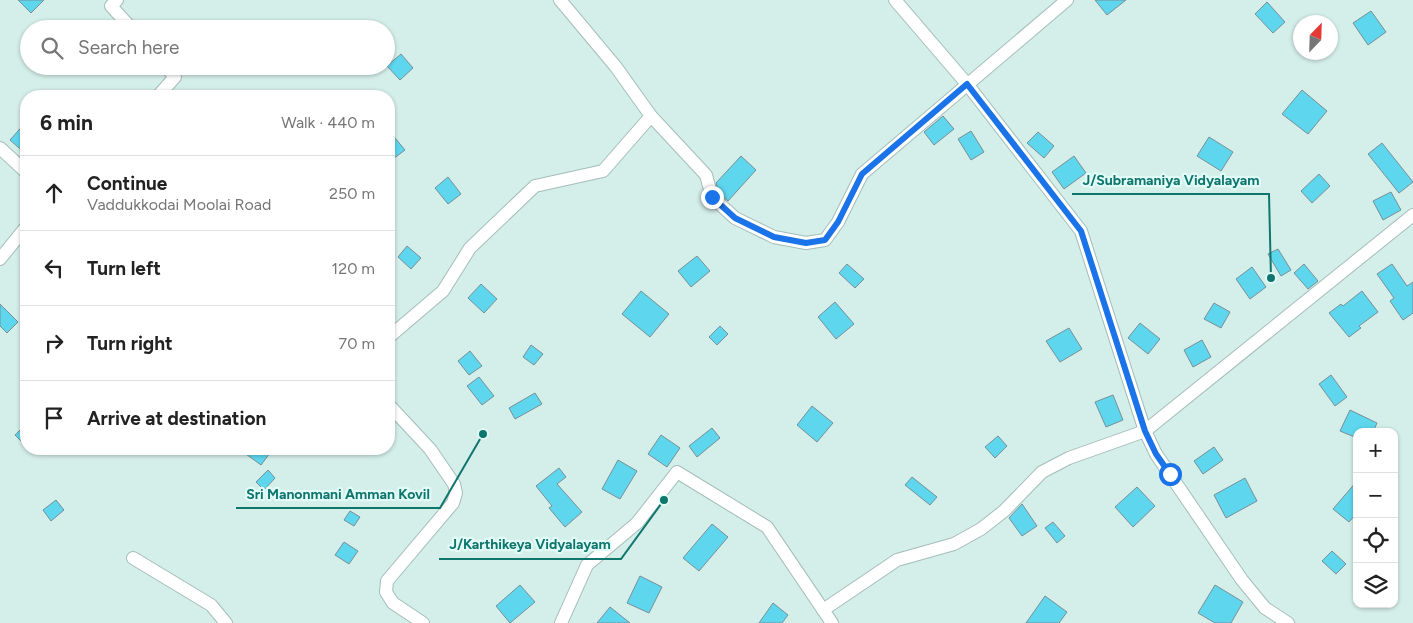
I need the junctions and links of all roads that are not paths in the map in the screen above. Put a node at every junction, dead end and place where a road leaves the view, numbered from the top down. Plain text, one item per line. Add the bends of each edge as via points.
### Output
1 (116, 0) edge
2 (560, 0) edge
3 (895, 0) edge
4 (1067, 0) edge
5 (124, 20) edge
6 (173, 75) edge
7 (967, 84) junction
8 (163, 90) edge
9 (651, 116) junction
10 (0, 148) edge
11 (20, 166) edge
12 (1413, 215) edge
13 (20, 234) edge
14 (0, 259) edge
15 (395, 332) edge
16 (395, 411) edge
17 (1145, 431) junction
18 (133, 558) dead end
19 (823, 610) junction
20 (226, 623) edge
21 (423, 623) edge
22 (561, 623) edge
23 (832, 623) edge
24 (1288, 623) edge

1 - 5 street via 111,6
2 - 9 street via 616,67
3 - 7 street
4 - 7 street
6 - 8 street via 175,77
7 - 9 street via 862,174 838,222 825,240 806,243 774,237 735,218 712,197 706,175
7 - 17 street via 1081,231
9 - 15 street via 603,171 536,186 470,248 443,291
10 - 11 street
12 - 17 street
13 - 14 street
16 - 21 street via 430,449 454,484 456,493 452,503 387,581 386,592 392,602
17 - 19 street via 1068,458 1042,472 1004,511 980,529 954,544 897,560
17 - 24 street via 1156,454 1242,580 1265,608
18 - 20 street via 211,606
19 - 22 street via 766,527 677,472 637,522 587,565
19 - 23 street

